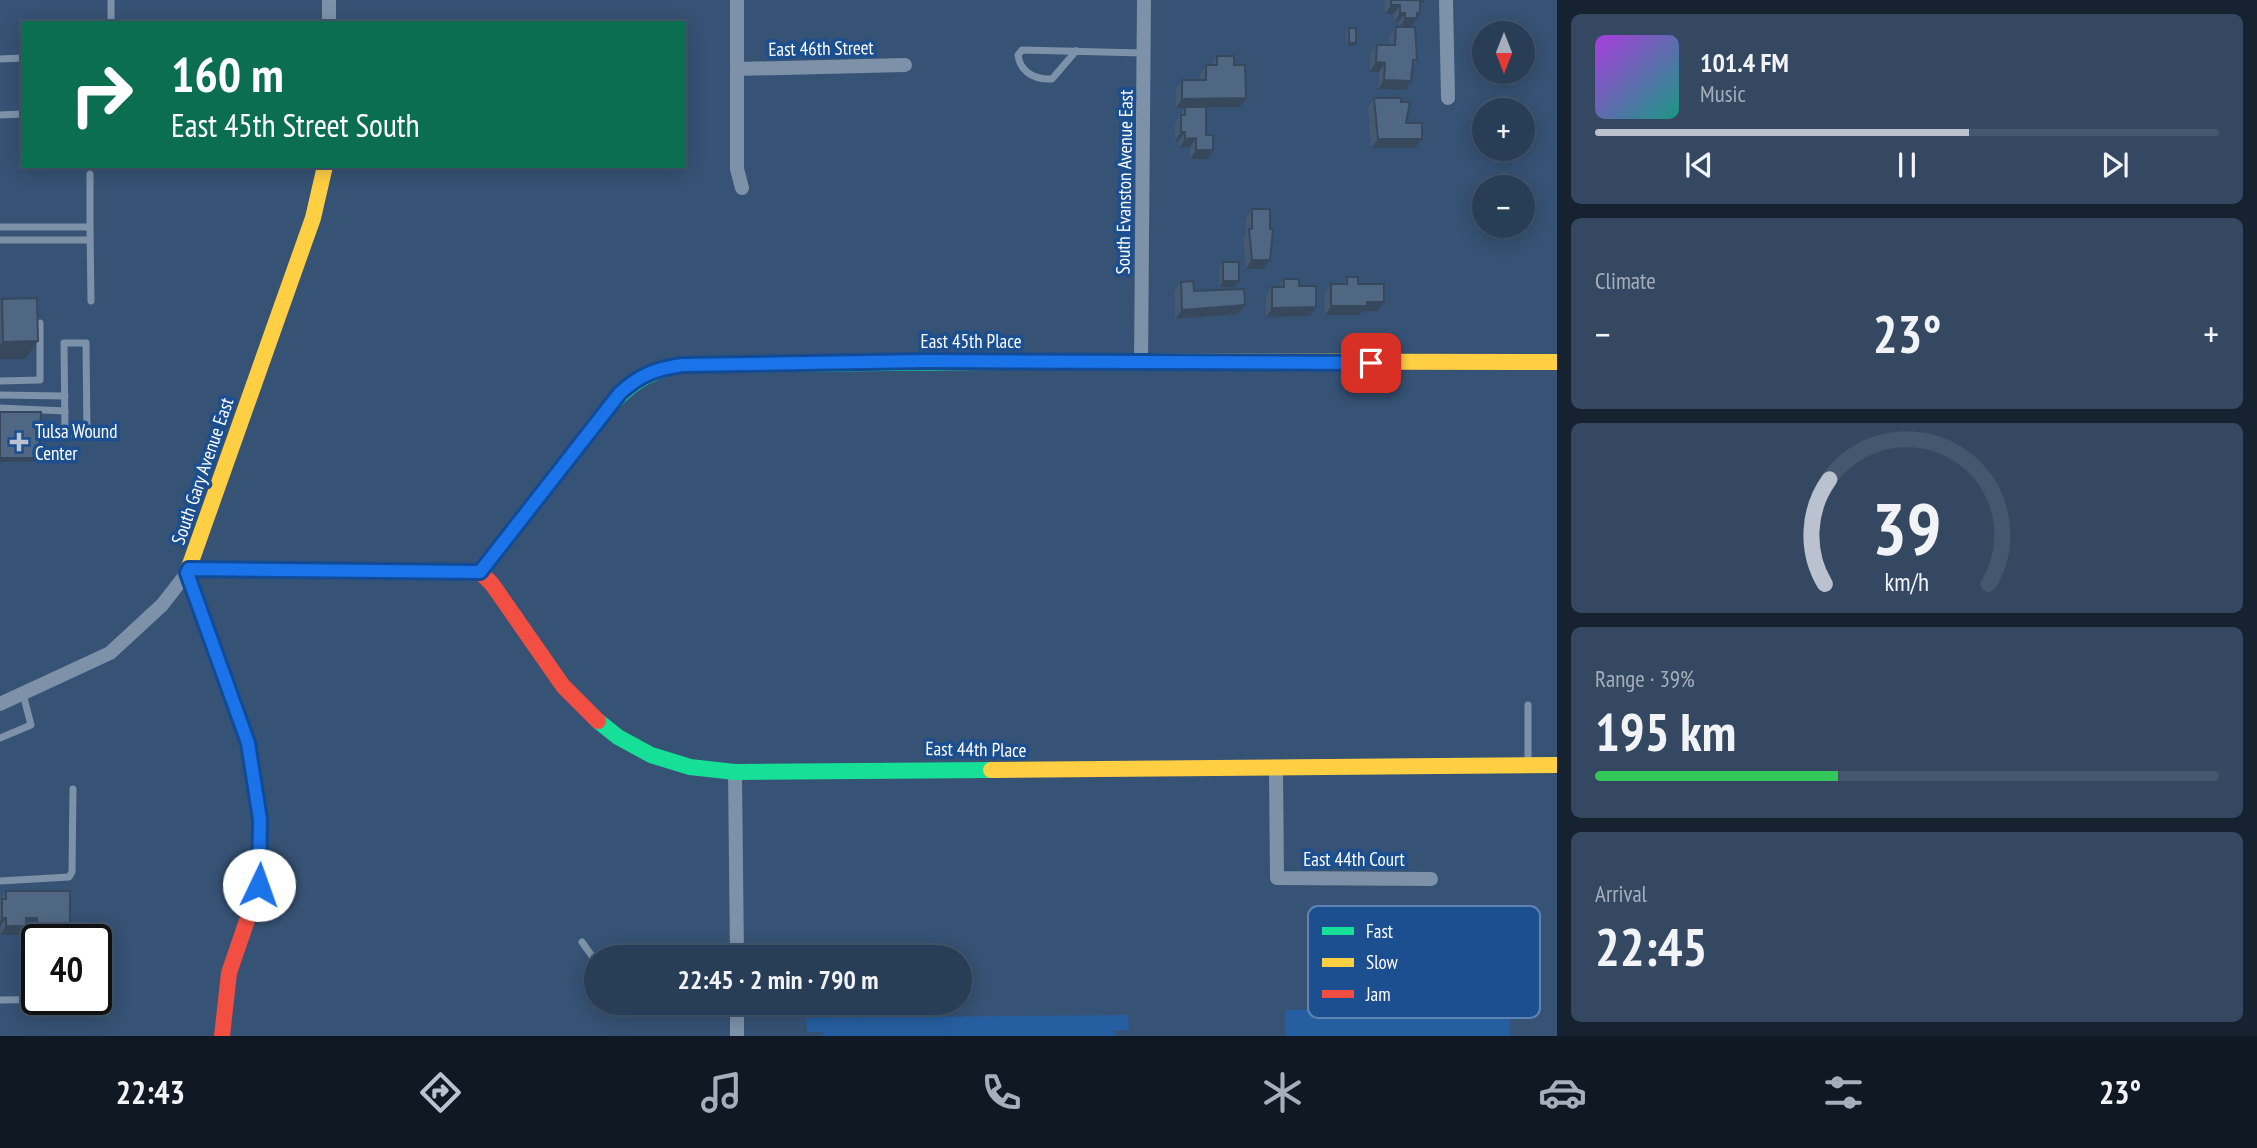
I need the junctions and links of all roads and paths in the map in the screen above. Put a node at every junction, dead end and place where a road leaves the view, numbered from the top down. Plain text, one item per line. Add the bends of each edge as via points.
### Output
1 (111, 0) edge
2 (329, 0) edge
3 (737, 0) edge
4 (1144, 0) edge
5 (1446, 0) edge
6 (111, 21) edge
7 (329, 21) edge
8 (1076, 51) junction
9 (1144, 53) junction
10 (0, 58) edge
11 (21, 58) edge
12 (905, 65) dead end
13 (737, 69) junction
14 (1448, 98) dead end
15 (21, 114) edge
16 (0, 115) edge
17 (325, 168) edge
18 (90, 174) dead end
19 (742, 188) dead end
20 (0, 227) edge
21 (90, 227) junction
22 (0, 240) edge
23 (90, 240) junction
24 (91, 301) dead end
25 (40, 323) edge
26 (1557, 362) edge
27 (1141, 363) junction
28 (0, 380) edge
29 (0, 395) edge
30 (65, 396) junction
31 (0, 408) edge
32 (65, 411) junction
33 (188, 571) junction
34 (480, 572) junction
35 (23, 694) junction
36 (0, 704) edge
37 (1528, 705) dead end
38 (0, 738) edge
39 (1528, 765) junction
40 (1557, 765) edge
41 (1276, 769) junction
42 (735, 772) junction
43 (73, 789) dead end
44 (1431, 879) dead end
45 (0, 881) edge
46 (582, 942) dead end
47 (584, 945) edge
48 (737, 945) edge
49 (0, 1000) edge
50 (21, 1000) edge
51 (737, 1015) edge
52 (222, 1036) edge
53 (737, 1036) edge

1 - 6 lane
2 - 7 street
3 - 13 street
4 - 9 street, South Evanston Avenue East
5 - 14 street
8 - 8 lane via 1022,50 1019,65 1043,80 1052,79
8 - 9 lane
9 - 27 street, South Evanston Avenue East
10 - 11 lane
12 - 13 street, East 46th Street
13 - 19 street via 737,169
15 - 16 lane
17 - 33 street, South Gary Avenue East via 313,218
18 - 21 lane
20 - 21 lane
21 - 23 lane
22 - 23 lane
23 - 24 lane
25 - 28 lane via 40,380
26 - 27 street, East 45th Place
27 - 34 street, East 45th Place via 926,361 682,365 654,370 638,376 620,393
29 - 30 lane
30 - 32 lane
30 - 32 lane via 64,343 86,343 87,434 65,434
31 - 32 lane
33 - 34 street
33 - 35 street via 162,605 110,653
33 - 52 street, South Gary Avenue East via 248,743 260,819 259,885 229,974
34 - 42 street, East 44th Place via 558,683 593,720 640,752 670,764
35 - 36 street
35 - 38 lane via 31,725
37 - 39 lane
39 - 40 street, East 44th Place
39 - 41 street, East 44th Place
41 - 42 street, East 44th Place
41 - 44 street, East 44th Court via 1277,878
42 - 48 street
43 - 45 lane via 69,877
46 - 47 lane
49 - 50 lane
51 - 53 street

